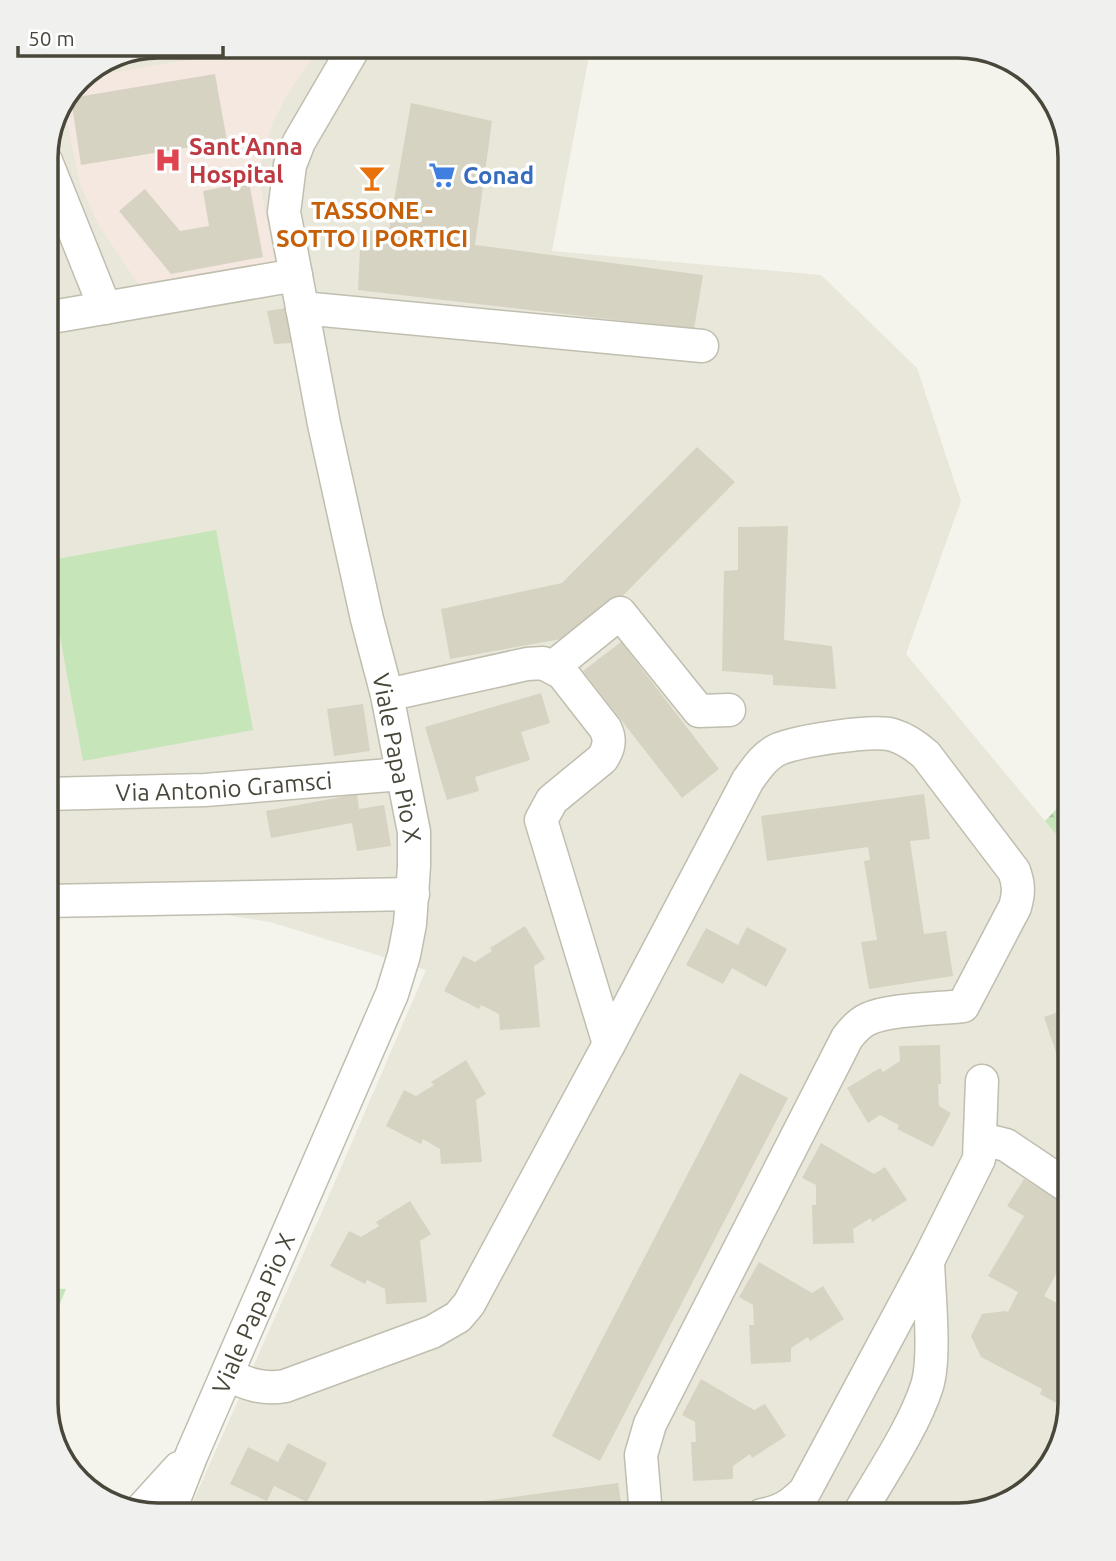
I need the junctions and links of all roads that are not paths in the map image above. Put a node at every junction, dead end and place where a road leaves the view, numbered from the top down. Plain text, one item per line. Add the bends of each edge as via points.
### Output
1 (348, 58) edge
2 (58, 191) edge
3 (296, 275) junction
4 (105, 308) junction
5 (302, 308) junction
6 (58, 316) edge
7 (702, 346) dead end
8 (553, 667) junction
9 (387, 695) junction
10 (729, 710) dead end
11 (402, 774) junction
12 (58, 794) edge
13 (413, 894) junction
14 (58, 901) edge
15 (609, 1044) junction
16 (982, 1080) dead end
17 (981, 1142) junction
18 (1058, 1180) edge
19 (928, 1261) junction
20 (228, 1375) junction
21 (192, 1454) junction
22 (148, 1502) edge
23 (174, 1503) edge
24 (645, 1503) edge
25 (794, 1503) edge
26 (865, 1503) edge

1 - 3 street, Viale Papa Pio X via 304,131 290,166 284,212
2 - 4 street
3 - 4 street
3 - 5 street, Viale Papa Pio X
4 - 6 street
5 - 7 street
5 - 9 street, Viale Papa Pio X
8 - 9 street via 527,664
8 - 10 street via 620,613 699,711
8 - 15 street via 608,734 602,759 552,800 541,820
9 - 11 street, Viale Papa Pio X
11 - 12 street, Via Antonio Gramsci via 205,790
11 - 13 street, Viale Papa Pio X via 414,832
13 - 14 street
13 - 20 street, Viale Papa Pio X via 404,955 391,994
15 - 20 street via 458,1317 432,1332 285,1386 253,1386
15 - 24 street via 748,780 776,750 877,732 912,743 1014,871 1019,894 1015,907 963,1006 879,1015 854,1028 848,1038 650,1424 641,1455
16 - 17 street
17 - 18 street via 1006,1145
17 - 19 street via 974,1174
19 - 25 street
19 - 26 street via 928,1385
20 - 21 street, Viale Papa Pio X
21 - 22 street
21 - 23 street

